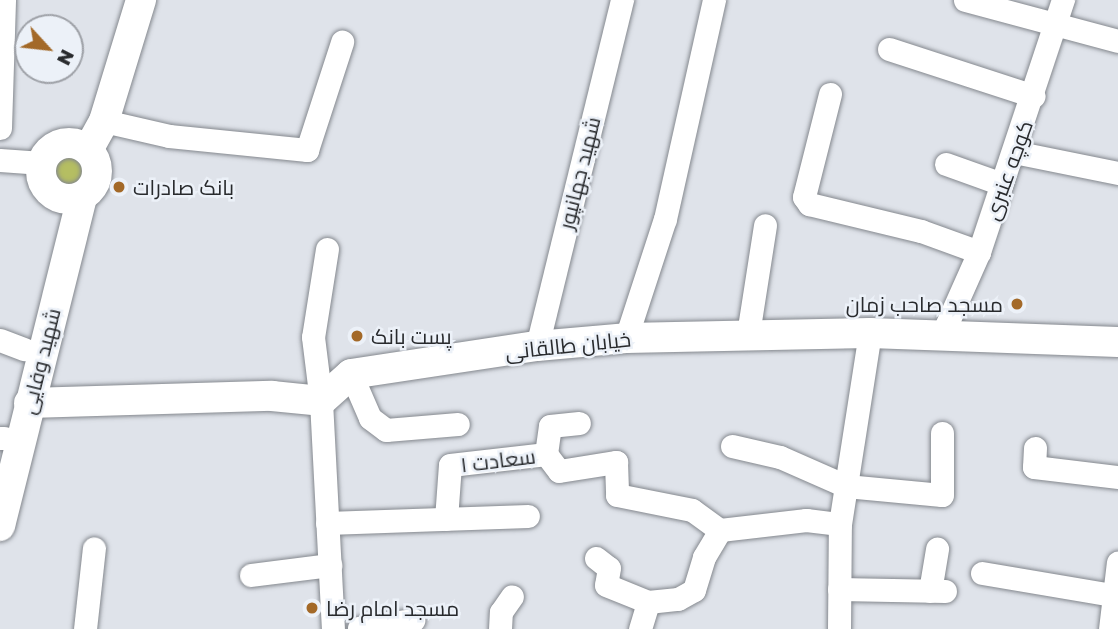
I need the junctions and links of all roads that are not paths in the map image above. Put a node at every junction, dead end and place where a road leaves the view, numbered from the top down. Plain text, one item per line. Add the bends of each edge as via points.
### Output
1 (4, 0) edge
2 (141, 0) edge
3 (622, 0) edge
4 (714, 0) edge
5 (965, 0) edge
6 (1063, 0) edge
7 (1055, 27) junction
8 (1118, 41) edge
9 (342, 42) dead end
10 (889, 49) dead end
11 (831, 94) dead end
12 (1034, 96) junction
13 (104, 121) junction
14 (0, 128) edge
15 (88, 150) junction
16 (1014, 152) junction
17 (0, 160) edge
18 (42, 163) junction
19 (946, 164) dead end
20 (1118, 173) edge
21 (1002, 184) junction
22 (72, 197) junction
23 (765, 225) dead end
24 (327, 249) dead end
25 (979, 252) junction
26 (870, 333) junction
27 (748, 334) junction
28 (942, 335) junction
29 (626, 338) junction
30 (1118, 342) edge
31 (12, 345) edge
32 (537, 346) junction
33 (351, 374) junction
34 (321, 401) junction
35 (29, 403) junction
36 (579, 423) dead end
37 (458, 424) dead end
38 (942, 433) dead end
39 (1, 444) edge
40 (732, 446) dead end
41 (1035, 448) dead end
42 (546, 454) junction
43 (1118, 477) edge
44 (846, 486) junction
45 (528, 516) dead end
46 (446, 519) junction
47 (327, 523) junction
48 (840, 524) junction
49 (0, 526) edge
50 (720, 530) junction
51 (94, 548) dead end
52 (937, 549) dead end
53 (596, 558) dead end
54 (1118, 562) edge
55 (330, 565) junction
56 (982, 573) dead end
57 (251, 575) dead end
58 (839, 589) junction
59 (512, 596) dead end
60 (1116, 596) edge
61 (648, 602) junction
62 (413, 620) dead end
63 (359, 622) edge
64 (85, 629) edge
65 (333, 629) edge
66 (500, 629) edge
67 (640, 629) edge
68 (839, 629) edge
69 (1110, 629) edge

1 - 14 street
2 - 13 main road
3 - 32 street, شهید جهانپور
4 - 29 street via 665,219
5 - 7 street
6 - 7 street, کوچه عنبری
7 - 8 street
7 - 12 street, کوچه عنبری
9 - 13 street via 307,150 169,136
10 - 12 street
11 - 25 street via 804,197 809,204 921,231
12 - 16 street, کوچه عنبری
13 - 15 main road
15 - 18 main road via 76,143 57,145
15 - 22 main road via 97,171 91,188
16 - 20 street
16 - 21 street, کوچه عنبری
17 - 18 street
18 - 22 main road via 44,185
19 - 21 street
21 - 25 street, کوچه عنبری
22 - 31 main road
22 - 35 main road, شهید وفایی
23 - 27 street
24 - 34 street via 313,337
25 - 28 street, کوچه عنبری
26 - 27 main road, خیابان طالقانی
26 - 28 main road, خیابان طالقانی
26 - 44 street
27 - 29 main road, خیابان طالقانی
28 - 30 main road, خیابان طالقانی
29 - 32 main road, خیابان طالقانی
31 - 39 main road
32 - 33 main road, خیابان طالقانی
33 - 34 main road
33 - 37 street via 370,418 386,430
34 - 35 main road via 272,396
34 - 47 street
35 - 49 main road, شهید وفایی
36 - 42 street via 550,426
38 - 44 street via 942,495
40 - 44 street via 780,457
41 - 43 street via 1034,467
42 - 46 street, سعادت ۱ via 450,466
42 - 50 street, سعادت ۱ via 559,471 616,462 617,495 692,510
44 - 48 street
45 - 46 street
46 - 47 street
47 - 55 street
48 - 50 street via 806,520
48 - 58 street
50 - 61 street via 704,556 694,590 678,599
51 - 64 street
52 - 58 street via 938,591
53 - 61 street via 609,568 606,585
54 - 60 street
55 - 57 street
55 - 65 street
56 - 60 street
58 - 68 street
59 - 66 street via 501,612
60 - 69 street
61 - 67 street
62 - 63 street

